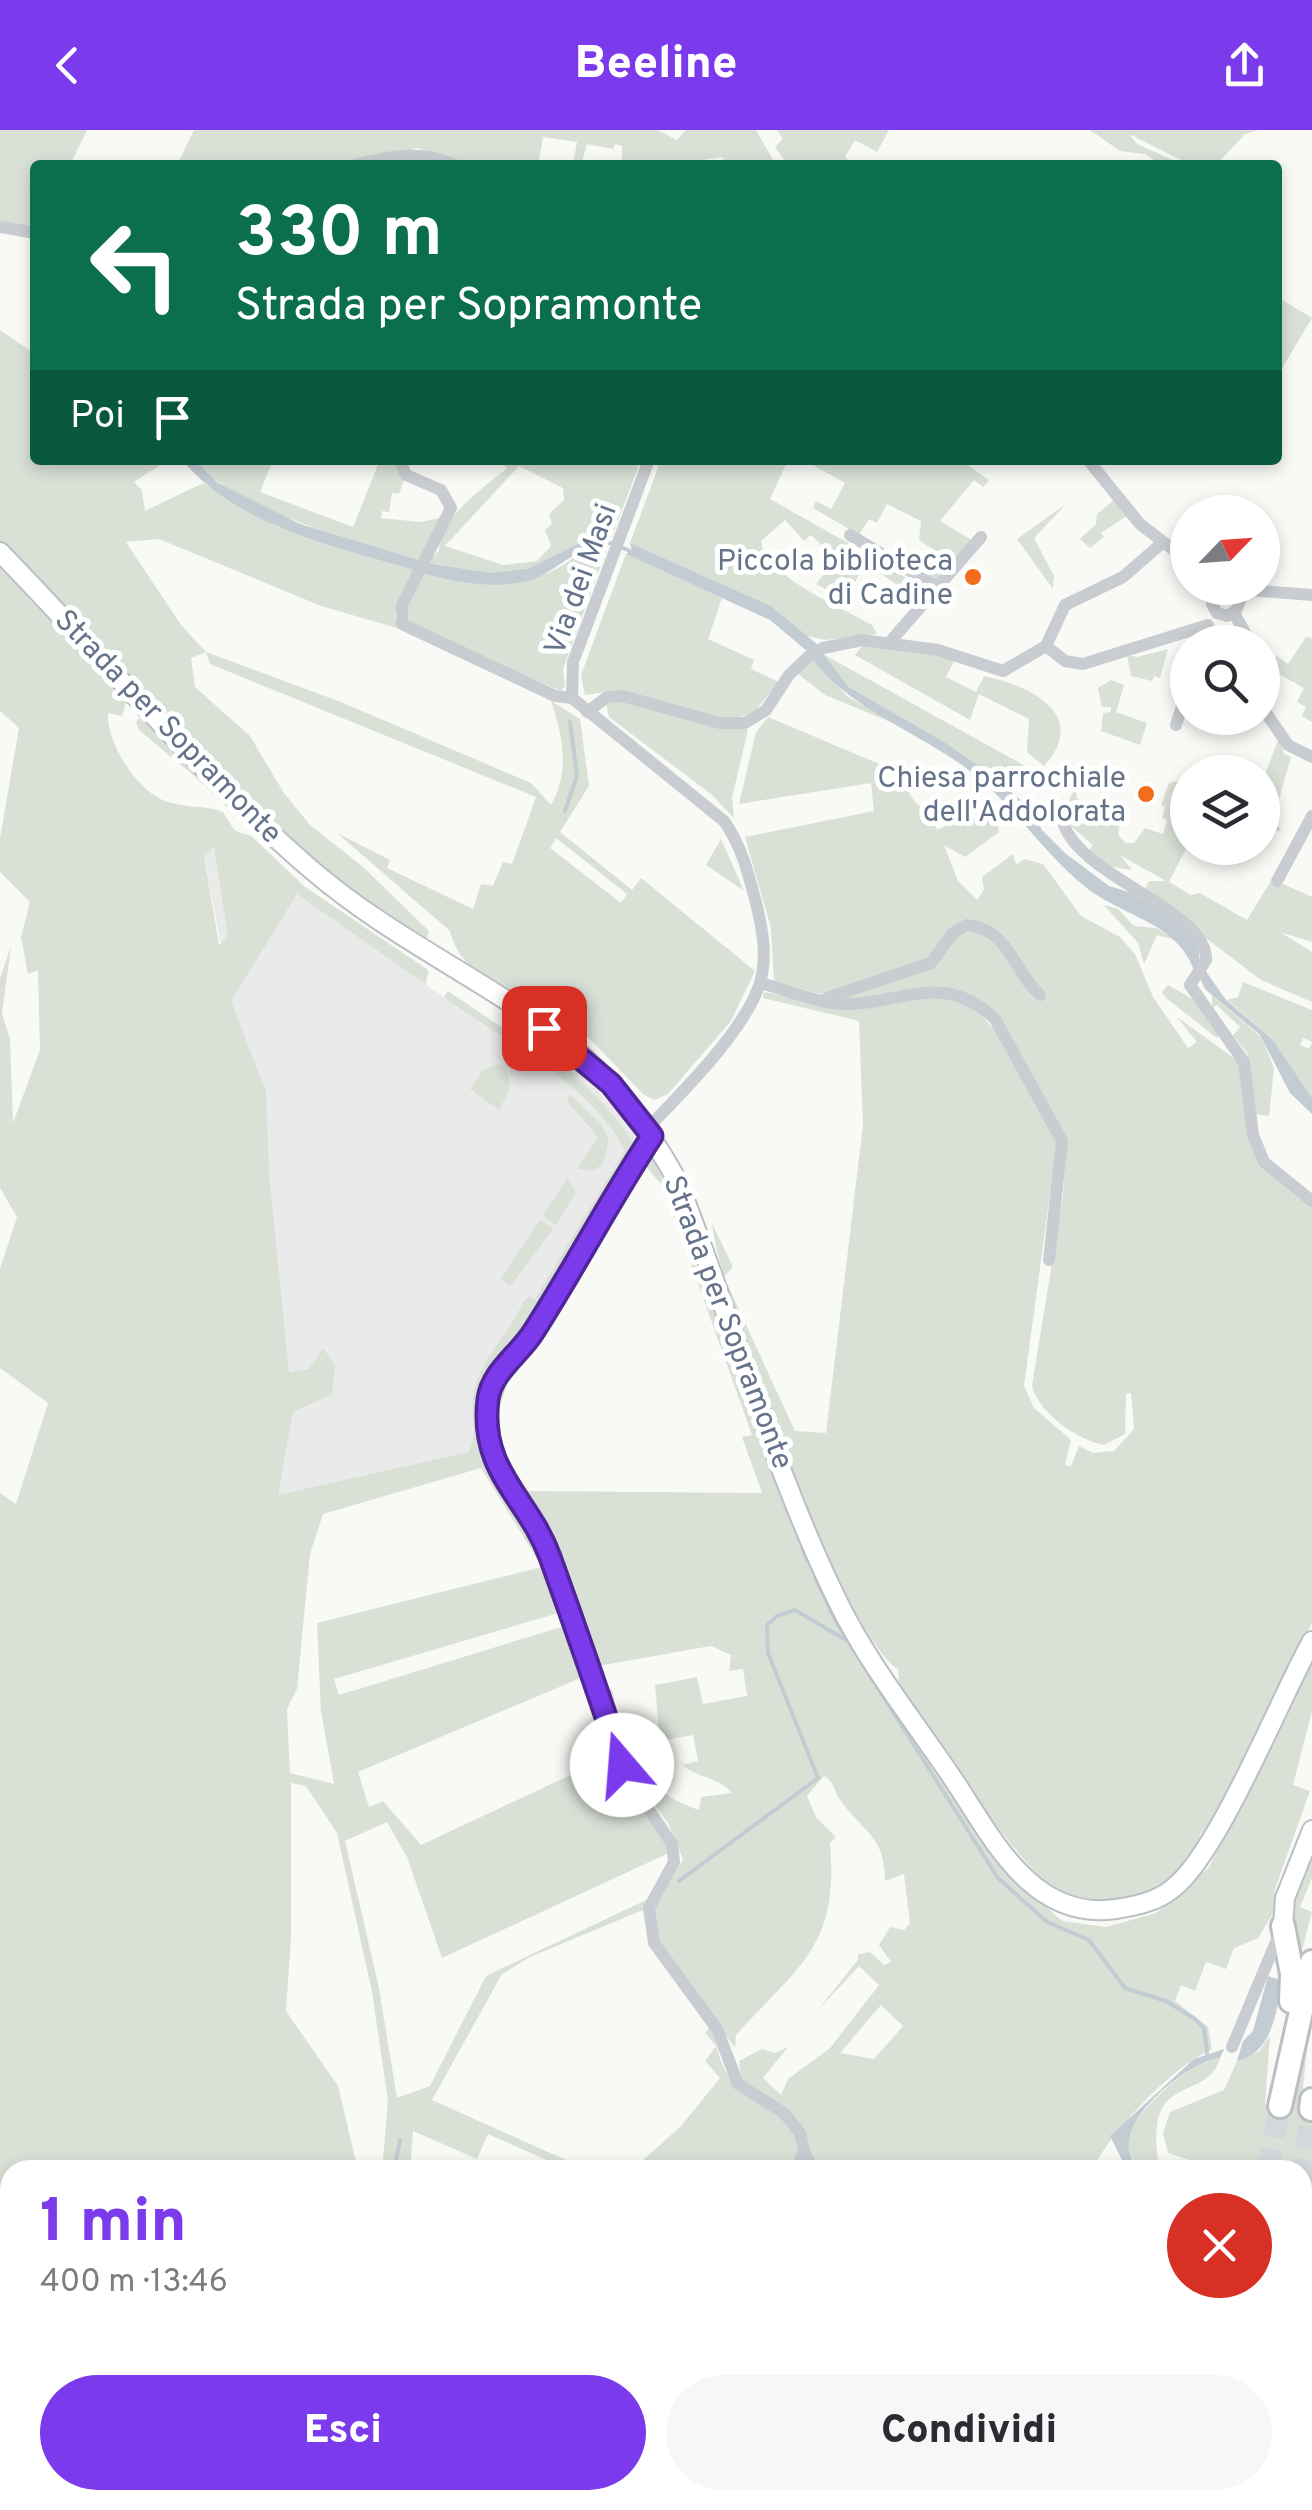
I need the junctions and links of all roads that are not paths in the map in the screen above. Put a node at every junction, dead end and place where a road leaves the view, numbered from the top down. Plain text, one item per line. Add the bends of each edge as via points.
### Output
1 (381, 160) edge
2 (436, 160) edge
3 (0, 227) edge
4 (30, 232) edge
5 (402, 465) edge
6 (647, 465) edge
7 (1092, 465) edge
8 (850, 536) dead end
9 (981, 537) dead end
10 (1162, 542) junction
11 (1170, 548) edge
12 (0, 552) edge
13 (937, 586) junction
14 (1280, 592) edge
15 (1312, 595) edge
16 (1214, 605) edge
17 (1238, 605) edge
18 (1217, 613) junction
19 (1234, 613) junction
20 (1208, 625) edge
21 (1241, 625) edge
22 (1170, 637) edge
23 (890, 643) junction
24 (1046, 646) junction
25 (572, 698) junction
26 (586, 712) junction
27 (1280, 733) edge
28 (1312, 758) edge
29 (1312, 816) edge
30 (1064, 825) dead end
31 (1277, 881) dead end
32 (760, 982) junction
33 (1040, 995) dead end
34 (824, 999) junction
35 (650, 1133) junction
36 (1312, 1201) edge
37 (1049, 1260) dead end
38 (1312, 1640) edge
39 (1312, 1830) edge
40 (1283, 1926) junction
41 (1312, 1962) edge
42 (1232, 2048) dead end
43 (1289, 2048) junction
44 (1280, 2106) tunnel mouth
45 (804, 2151) junction
46 (800, 2160) edge
47 (808, 2160) edge

1 - 2 street via 413,154
3 - 4 street
5 - 25 street via 406,475 428,481 450,501 451,514 400,612 406,629
6 - 25 street, Via dei Masi via 574,662
7 - 10 street
8 - 13 street
9 - 13 street
10 - 11 street
10 - 24 street via 1123,576 1065,605
12 - 35 main road, Strada per Sopramonte via 316,874 565,1042
13 - 23 street
14 - 15 street
16 - 18 street
17 - 19 street
18 - 19 street
18 - 20 street
19 - 21 street
22 - 24 street via 1083,664 1065,661
23 - 24 street via 945,652 994,671
23 - 26 street via 862,640 815,653 789,675 766,710 745,723 720,723 622,696 607,697
25 - 26 street, Via dei Masi
26 - 32 street, Via dei Masi via 714,810 733,834 762,926
27 - 28 street
29 - 31 street
30 - 36 street via 1080,854 1189,928 1206,953 1192,991 1244,1062 1258,1152
32 - 34 street
32 - 35 street
33 - 34 street via 1001,940 968,925 953,933 931,963
34 - 37 street via 854,1004 946,993 995,1019 1062,1141
35 - 38 main road, Strada per Sopramonte via 678,1182 841,1607 1006,1857 1045,1896 1075,1909 1116,1909 1154,1900 1188,1875
35 - 45 street via 532,1335 492,1384 488,1444 548,1553 628,1779 672,1844 674,1862 649,1908 654,1943 718,2029 738,2084 795,2124
39 - 40 main road via 1285,1898
40 - 42 street
40 - 43 highway via 1292,1974
41 - 43 highway
43 - 44 highway
45 - 46 street
45 - 47 street

